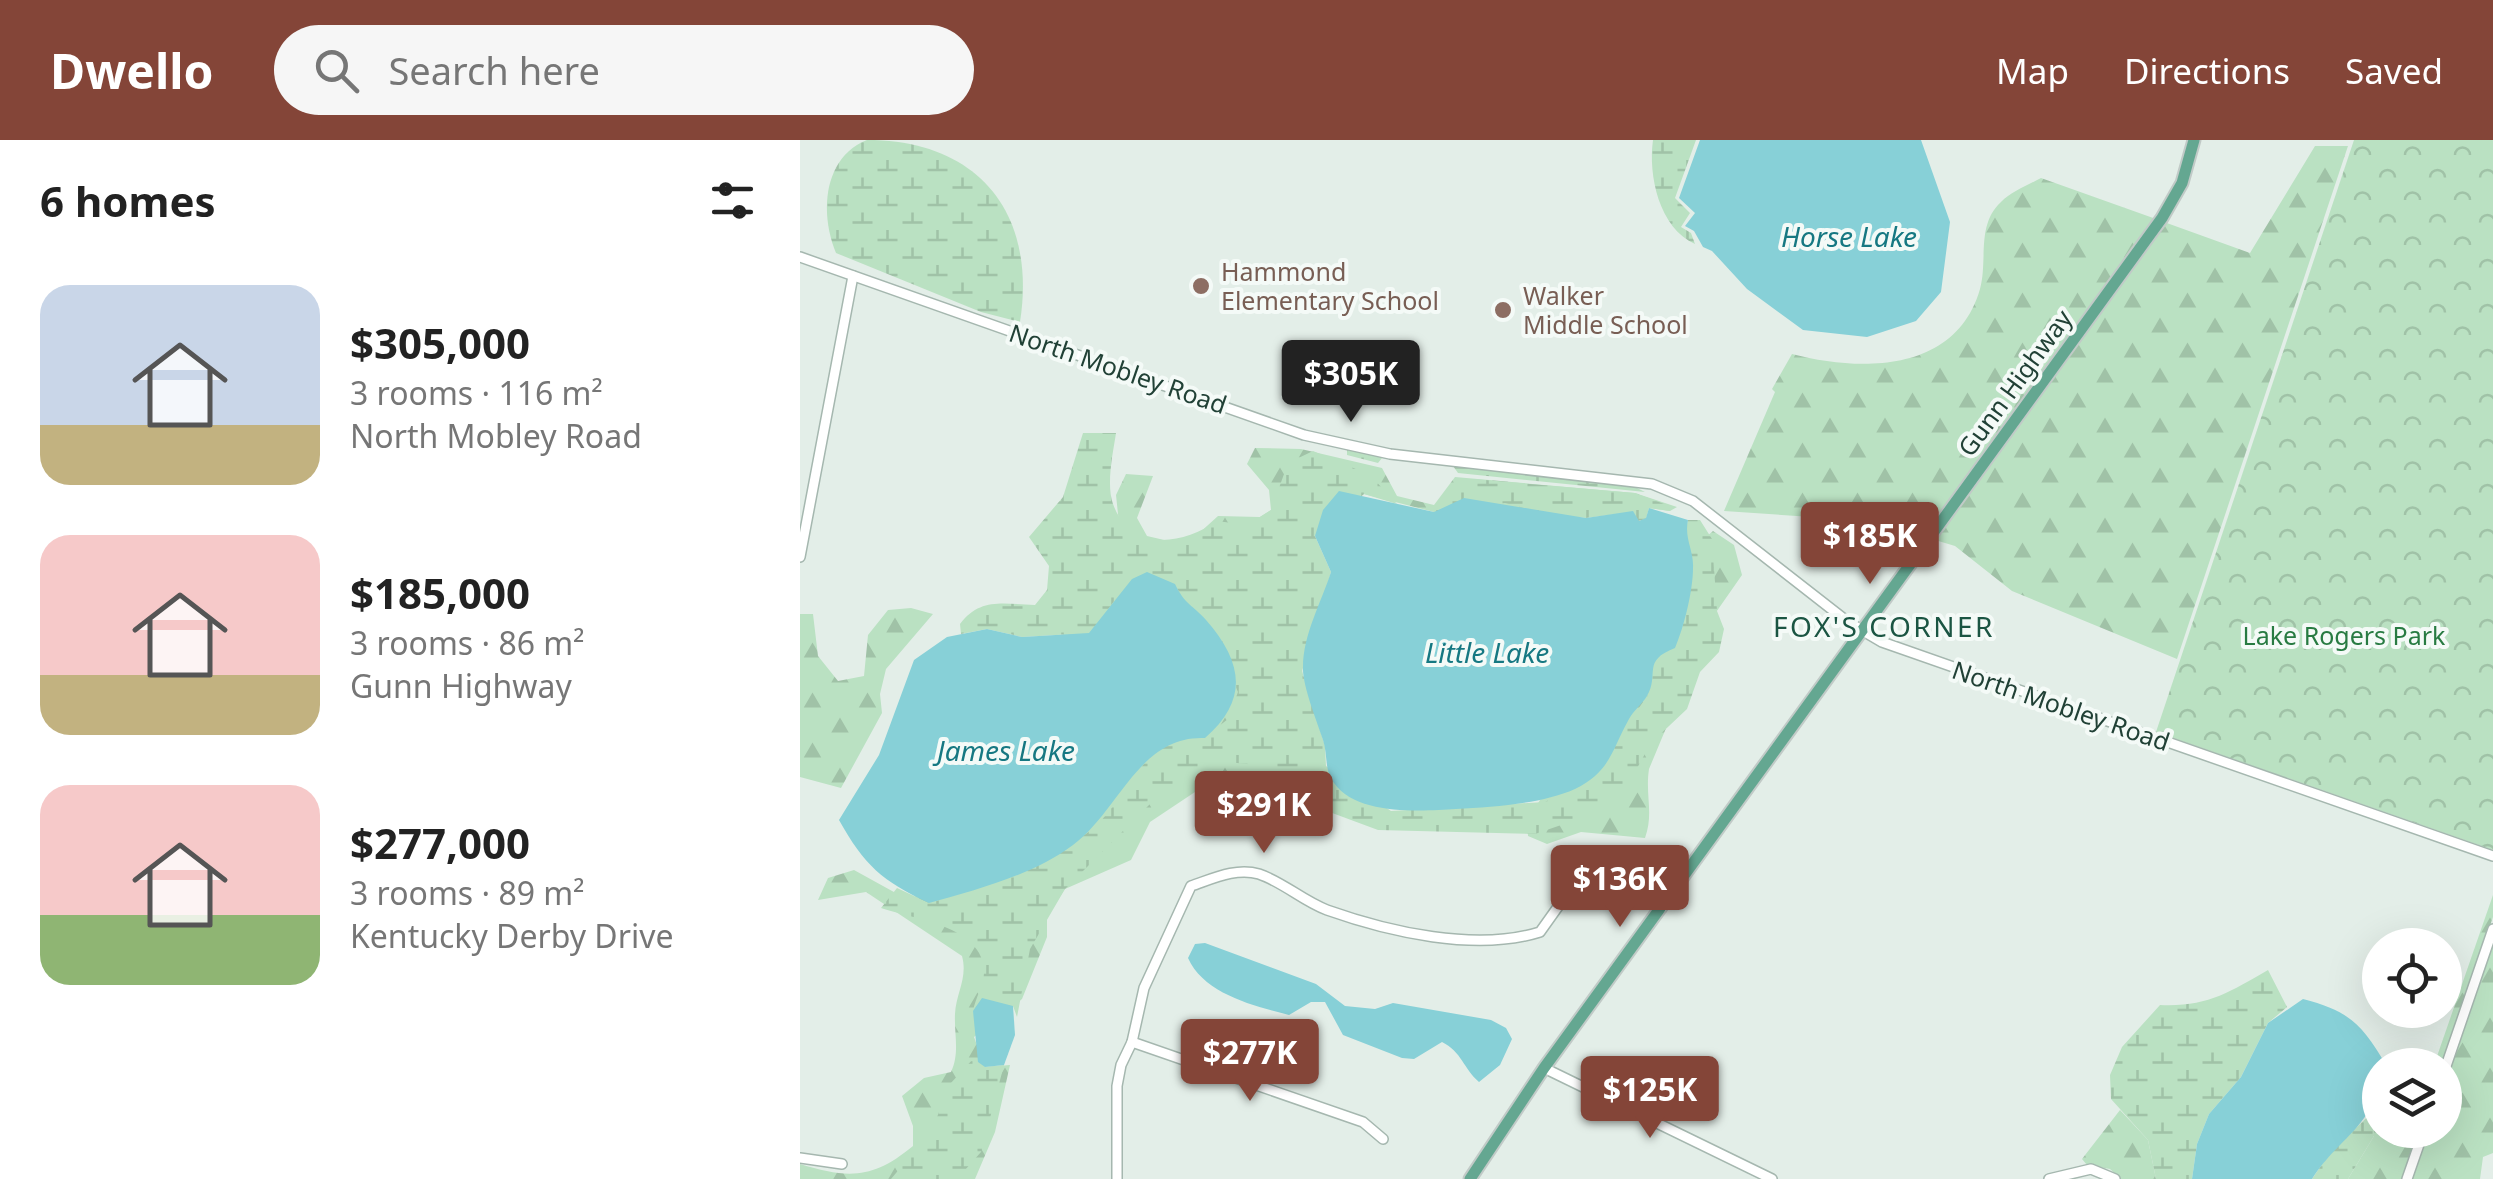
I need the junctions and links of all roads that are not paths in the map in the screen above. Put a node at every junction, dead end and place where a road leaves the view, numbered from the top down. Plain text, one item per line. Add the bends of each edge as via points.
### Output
1 (2194, 140) edge
2 (800, 257) edge
3 (853, 276) junction
4 (800, 557) edge
5 (1863, 632) junction
6 (2493, 856) edge
7 (1643, 875) junction
8 (1666, 903) junction
9 (2493, 929) edge
10 (1132, 1042) junction
11 (2452, 1048) edge
12 (1544, 1068) junction
13 (1384, 1139) dead end
14 (2418, 1148) edge
15 (800, 1158) edge
16 (842, 1164) dead end
17 (1117, 1179) edge
18 (1470, 1179) edge
19 (1772, 1179) edge
20 (2049, 1179) edge
21 (2115, 1179) edge
22 (2407, 1179) edge

1 - 5 main road, Gunn Highway via 2166,212
2 - 3 street, North Mobley Road
3 - 4 street
3 - 5 street, North Mobley Road via 1304,435 1390,454 1652,484 1693,501
5 - 6 street, North Mobley Road
5 - 8 main road, Gunn Highway
7 - 8 street
7 - 8 street via 1628,878 1630,894
7 - 10 street via 1618,857 1602,855 1540,932 1485,939 1363,921 1257,874 1229,873 1191,886 1144,988
8 - 12 main road, Gunn Highway
9 - 11 street
10 - 13 street via 1363,1122
10 - 17 street via 1117,1086
12 - 18 main road, Gunn Highway
12 - 19 street
14 - 22 street
15 - 16 street
20 - 21 street via 2091,1169

